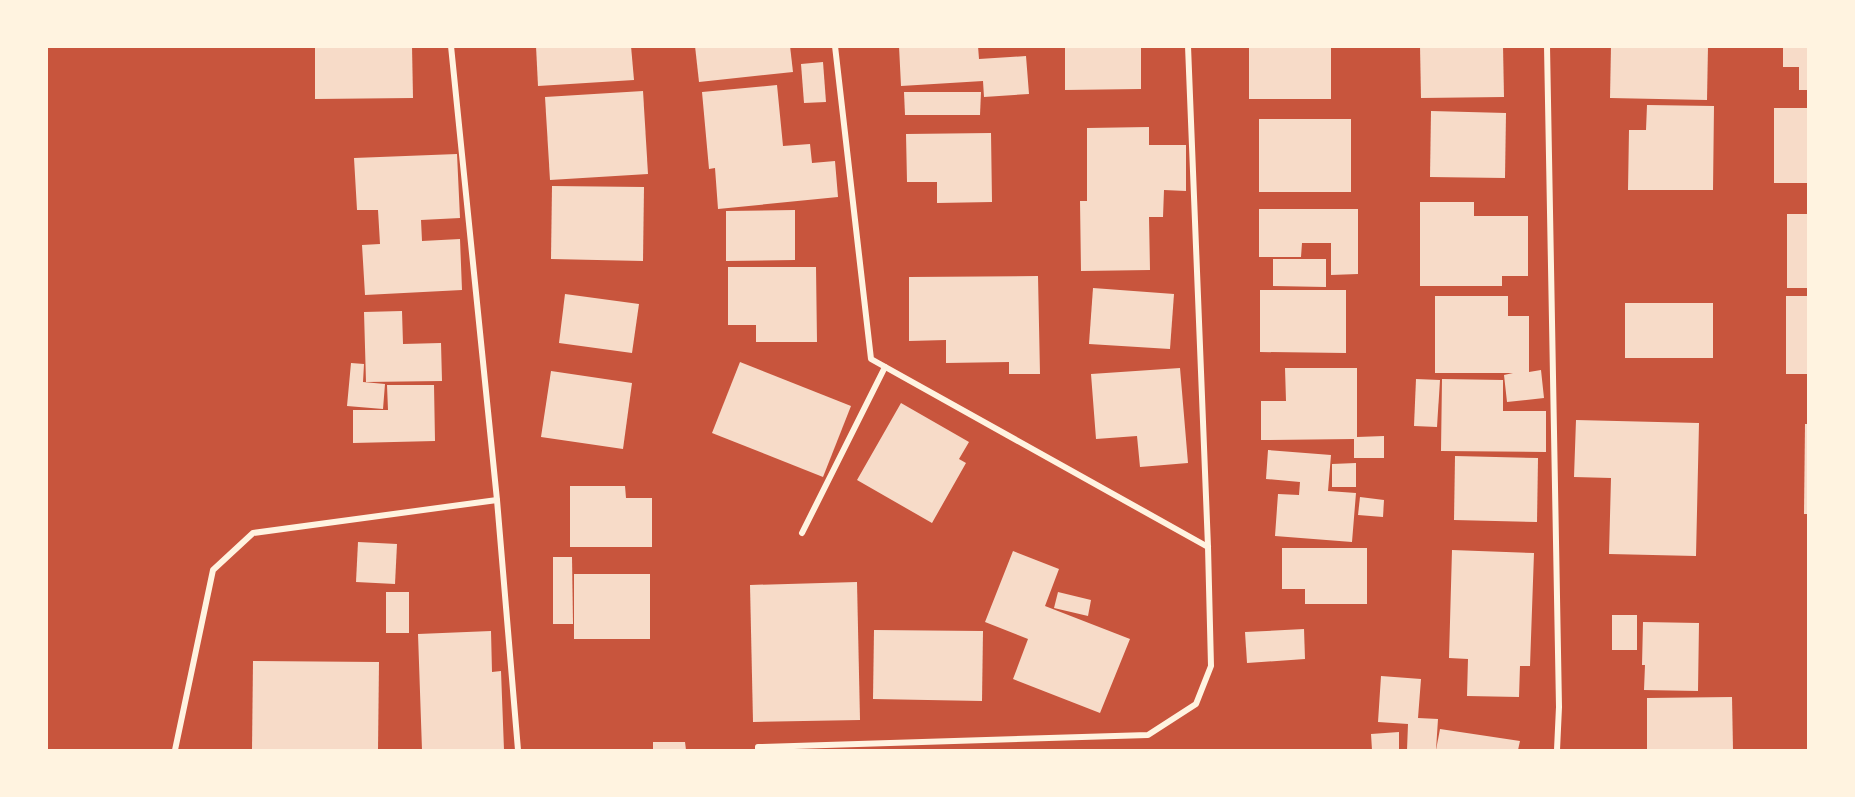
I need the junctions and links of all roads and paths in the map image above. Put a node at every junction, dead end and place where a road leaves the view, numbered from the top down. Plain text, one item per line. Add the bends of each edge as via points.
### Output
1 (451, 46) edge
2 (835, 46) edge
3 (1188, 46) edge
4 (1547, 46) edge
5 (885, 367) junction
6 (497, 500) junction
7 (802, 533) dead end
8 (1208, 547) junction
9 (175, 750) edge
10 (518, 750) edge
11 (758, 750) edge
12 (1557, 750) edge

1 - 6 street
2 - 5 street via 871,359
3 - 8 street
4 - 12 street
5 - 7 street
5 - 8 street
6 - 9 street via 253,533 213,570
6 - 10 street
8 - 11 street via 1211,666 1196,704 1148,735

